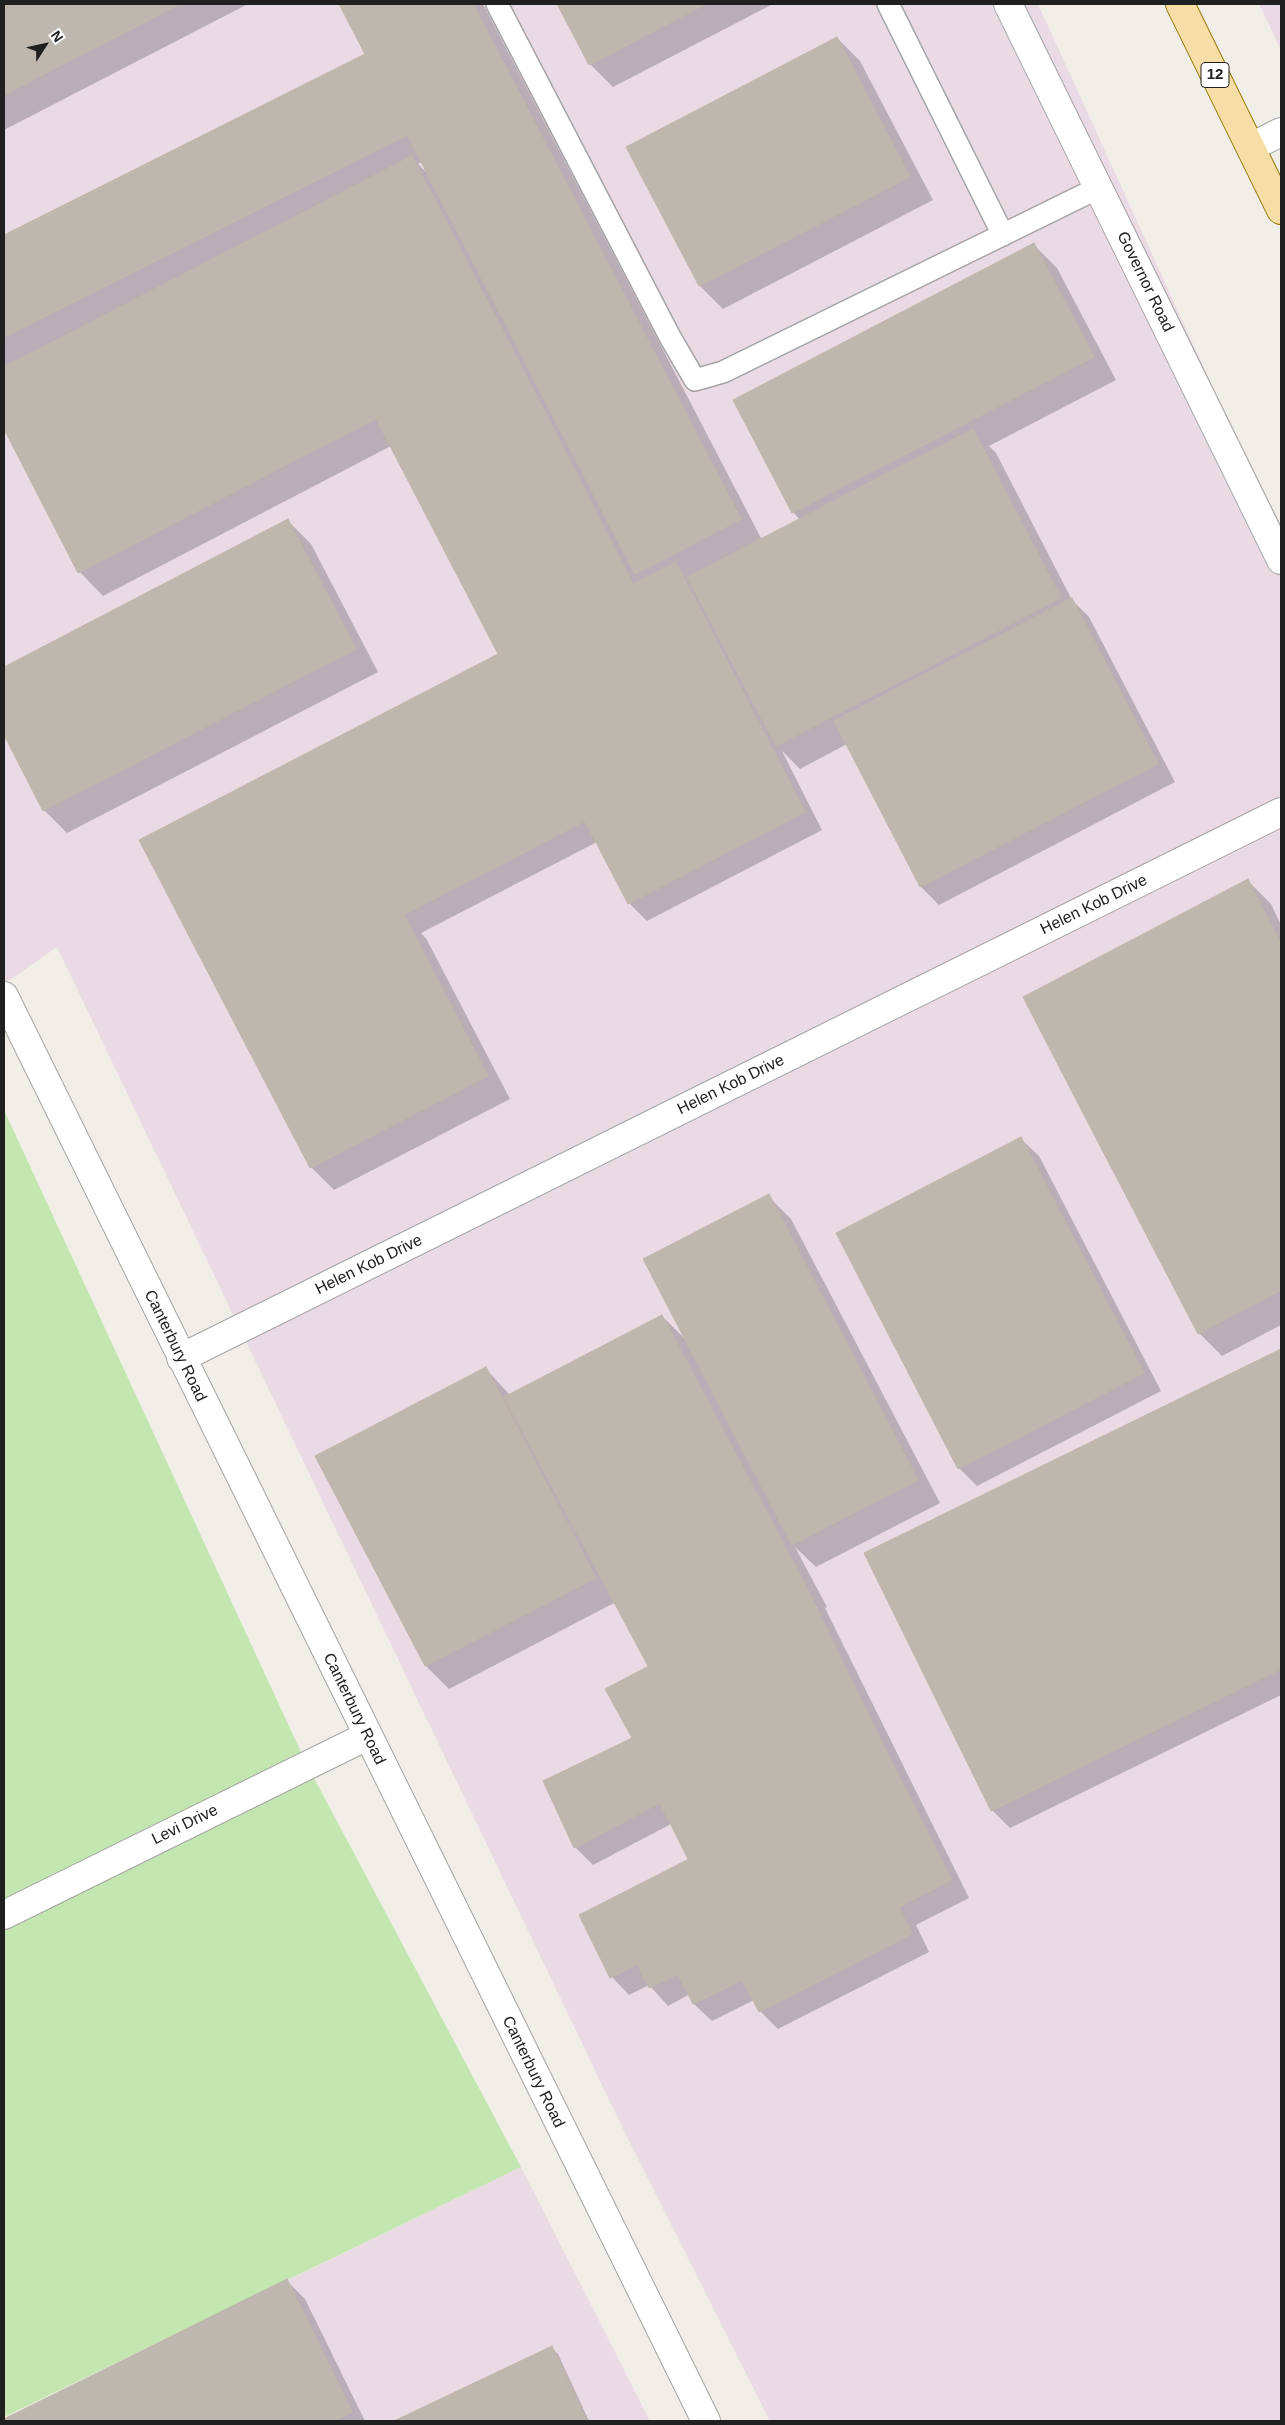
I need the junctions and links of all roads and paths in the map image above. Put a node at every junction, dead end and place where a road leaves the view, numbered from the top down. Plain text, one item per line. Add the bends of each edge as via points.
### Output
1 (497, 4) edge
2 (888, 4) edge
3 (1008, 4) edge
4 (1180, 4) edge
5 (1281, 132) edge
6 (1251, 147) junction
7 (1098, 188) junction
8 (1281, 210) edge
9 (1003, 234) junction
10 (1281, 560) edge
11 (1281, 812) edge
12 (4, 996) edge
13 (181, 1358) junction
14 (367, 1736) junction
15 (4, 1915) edge
16 (706, 2421) edge

1 - 9 lane via 695,380 723,372
2 - 9 lane
3 - 7 street, Governor Road
4 - 6 main road, 12
5 - 6 street
6 - 8 main road, 12
7 - 9 lane
7 - 10 street, Governor Road
11 - 13 street, Helen Kob Drive
12 - 13 street, Canterbury Road
13 - 14 street, Canterbury Road
14 - 15 street, Levi Drive
14 - 16 street, Canterbury Road

